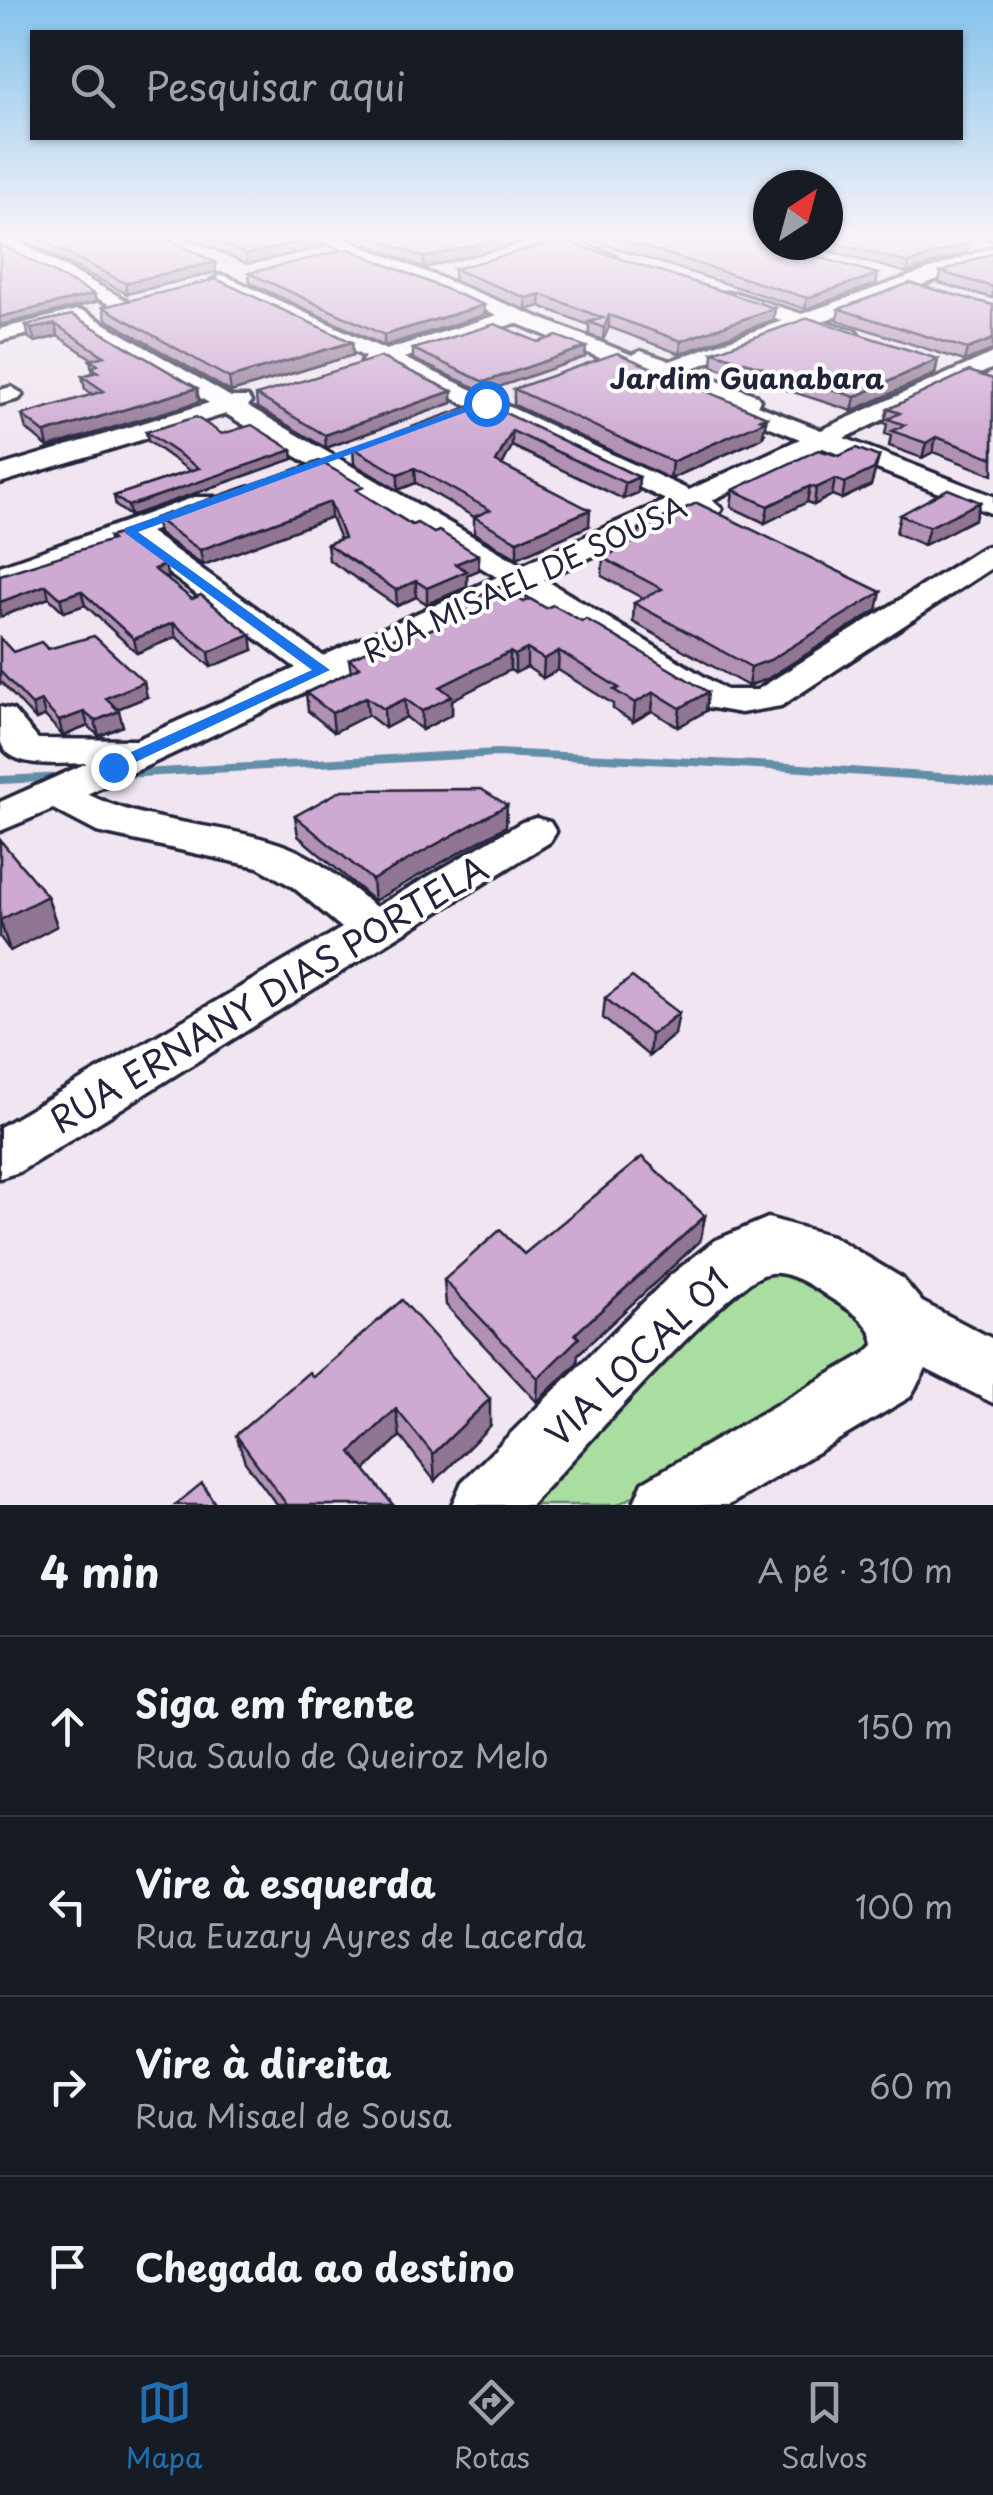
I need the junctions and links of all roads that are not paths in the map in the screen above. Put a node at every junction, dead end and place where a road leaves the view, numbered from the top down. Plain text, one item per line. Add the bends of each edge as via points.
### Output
1 (115, 306) edge
2 (290, 306) edge
3 (494, 306) edge
4 (510, 306) edge
5 (756, 306) edge
6 (845, 306) edge
7 (78, 316) junction
8 (514, 317) junction
9 (801, 322) junction
10 (5, 329) edge
11 (874, 344) edge
12 (385, 357) junction
13 (617, 357) junction
14 (993, 360) edge
15 (928, 361) edge
16 (350, 368) edge
17 (580, 370) edge
18 (664, 371) junction
19 (979, 377) edge
20 (524, 390) edge
21 (262, 395) edge
22 (486, 403) junction
23 (227, 406) junction
24 (449, 416) edge
25 (827, 438) junction
26 (358, 448) edge
27 (321, 461) junction
28 (286, 474) edge
29 (0, 476) edge
30 (234, 493) edge
31 (993, 496) edge
32 (692, 501) junction
33 (993, 506) edge
34 (728, 518) edge
35 (129, 531) junction
36 (993, 554) edge
37 (0, 576) edge
38 (521, 578) junction
39 (322, 670) junction
40 (0, 718) edge
41 (149, 750) junction
42 (62, 791) junction
43 (0, 818) edge
44 (536, 832) dead end
45 (373, 929) junction
46 (0, 1155) edge
47 (901, 1322) junction
48 (993, 1372) edge
49 (485, 1505) edge
50 (666, 1505) edge

1 - 7 street
2 - 12 street
3 - 8 street
4 - 18 street
5 - 9 street
6 - 9 street
7 - 10 street
7 - 23 street
8 - 12 street
8 - 13 street
9 - 11 street
9 - 18 street
12 - 16 street
12 - 22 street
13 - 17 street
13 - 18 street
14 - 19 street, RUA MISAEL DE SOUSA
15 - 19 street
18 - 25 street
19 - 25 street, RUA MISAEL DE SOUSA
20 - 22 street
21 - 23 street
22 - 24 street
22 - 32 street
23 - 27 street
23 - 29 street
25 - 31 street
25 - 32 street, RUA MISAEL DE SOUSA
25 - 33 street
26 - 27 street
27 - 28 street
27 - 38 street
30 - 35 street
32 - 34 street
32 - 38 street, RUA MISAEL DE SOUSA
35 - 37 street
35 - 39 street
36 - 38 street via 898,601 768,698 743,704 714,698
38 - 39 street, RUA MISAEL DE SOUSA
39 - 41 street, RUA MISAEL DE SOUSA
40 - 41 street via 23,746 37,752
41 - 42 street, RUA MISAEL DE SOUSA
42 - 43 street, RUA MISAEL DE SOUSA
42 - 45 street via 111,822 268,855 308,876
44 - 45 street, RUA ERNANY DIAS PORTELA
45 - 46 street, RUA ERNANY DIAS PORTELA
47 - 48 street, VIA LOCAL 01
47 - 49 street, VIA LOCAL 01 via 881,1298 812,1255 768,1245 751,1252 692,1295
47 - 50 street via 906,1346 888,1375

